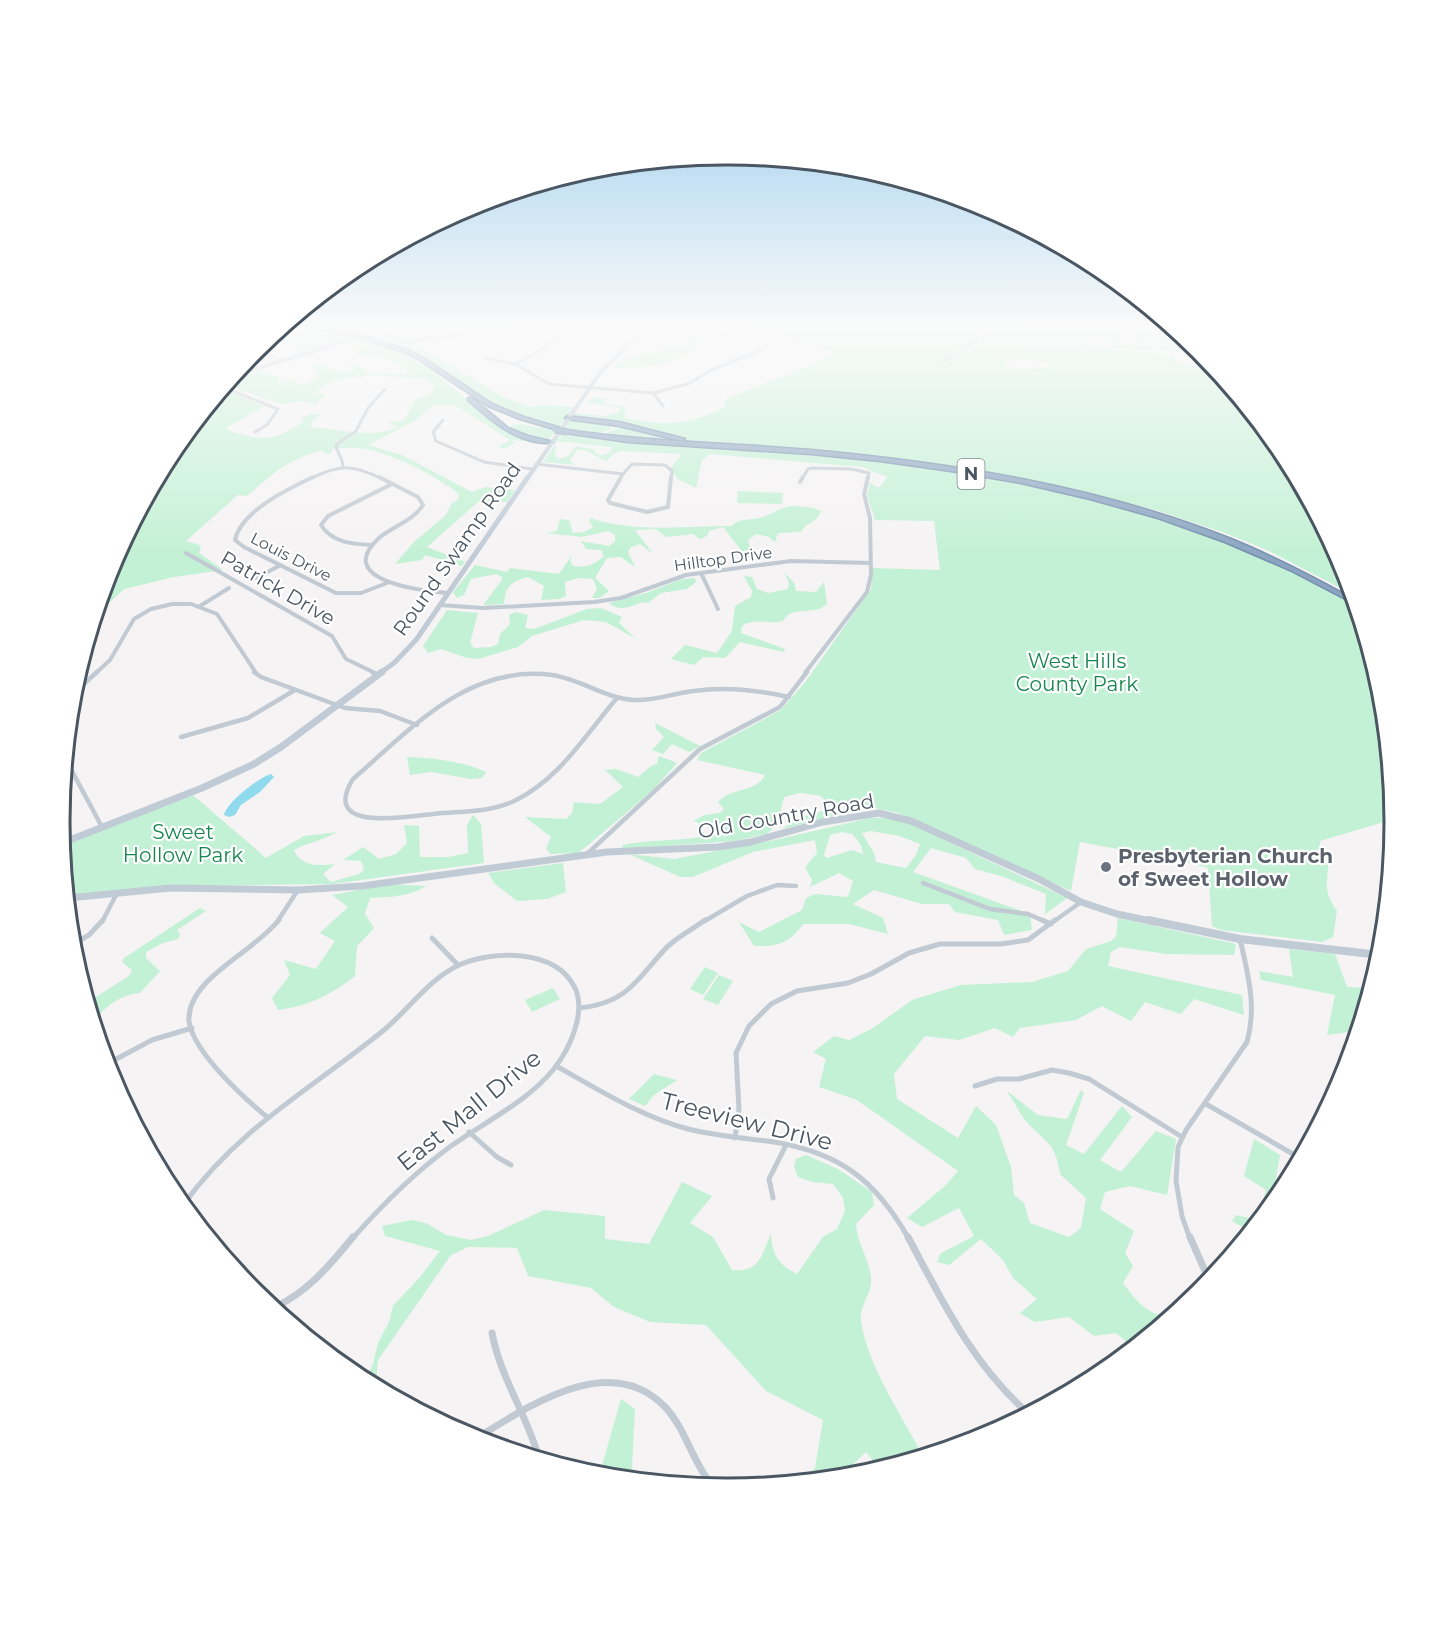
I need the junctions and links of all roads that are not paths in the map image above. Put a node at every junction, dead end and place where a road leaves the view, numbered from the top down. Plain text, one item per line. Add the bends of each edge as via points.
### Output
1 (259, 402) edge
2 (373, 402) edge
3 (473, 402) edge
4 (477, 402) edge
5 (485, 402) edge
6 (579, 402) edge
7 (660, 402) edge
8 (663, 406) dead end
9 (568, 418) junction
10 (443, 420) dead end
11 (598, 422) junction
12 (539, 426) junction
13 (638, 428) junction
14 (555, 429) junction
15 (612, 430) junction
16 (570, 431) junction
17 (255, 432) dead end
18 (551, 442) junction
19 (729, 444) junction
20 (534, 466) junction
21 (343, 467) junction
22 (623, 474) junction
23 (800, 482) dead end
24 (392, 484) junction
25 (372, 545) junction
26 (186, 553) dead end
27 (870, 563) junction
28 (279, 566) junction
29 (701, 573) junction
30 (256, 578) dead end
31 (387, 583) junction
32 (229, 588) dead end
33 (1342, 591) edge
34 (448, 593) junction
35 (1344, 597) edge
36 (439, 605) junction
37 (200, 606) junction
38 (718, 609) dead end
39 (378, 675) junction
40 (86, 682) edge
41 (295, 690) junction
42 (789, 697) junction
43 (617, 698) junction
44 (337, 705) junction
45 (417, 725) junction
46 (181, 737) dead end
47 (73, 772) edge
48 (102, 827) junction
49 (71, 839) edge
50 (586, 855) junction
51 (923, 884) dead end
52 (796, 886) dead end
53 (298, 890) junction
54 (117, 893) junction
55 (75, 897) edge
56 (1081, 902) junction
57 (1051, 924) junction
58 (432, 938) dead end
59 (1240, 939) junction
60 (81, 940) edge
61 (1370, 954) edge
62 (458, 965) junction
63 (580, 1008) junction
64 (192, 1028) junction
65 (115, 1060) edge
66 (556, 1066) junction
67 (975, 1086) dead end
68 (1206, 1104) junction
69 (267, 1117) junction
70 (469, 1132) junction
71 (1182, 1137) junction
72 (735, 1138) junction
73 (786, 1145) junction
74 (1293, 1154) edge
75 (512, 1165) dead end
76 (189, 1197) edge
77 (772, 1198) dead end
78 (1205, 1271) edge
79 (282, 1303) edge
80 (492, 1333) dead end
81 (1022, 1407) edge
82 (522, 1411) junction
83 (486, 1432) edge
84 (537, 1450) edge
85 (706, 1478) edge

1 - 17 street via 278,409 267,425
2 - 21 street via 356,432 336,445
3 - 18 highway via 510,433
4 - 12 highway, N
5 - 14 highway, N
6 - 9 main road, Round Swamp Road
7 - 8 street
9 - 11 highway
9 - 18 main road, Round Swamp Road
10 - 20 street via 433,432 436,441 489,464
11 - 13 highway
11 - 15 highway via 611,425
12 - 14 highway, N
12 - 18 highway via 517,423 507,429 524,438
13 - 15 highway
13 - 19 highway via 679,439
14 - 16 highway, N, bridge
15 - 16 highway via 600,434
16 - 19 highway, N
16 - 35 highway, N via 625,440 870,459 1073,494 1210,533 1271,558
18 - 20 main road, Round Swamp Road
19 - 33 highway, N via 922,464 1113,500 1239,541
20 - 22 street
20 - 34 main road, Round Swamp Road
21 - 24 street via 361,468
21 - 28 street, Louis Drive via 321,473 272,497 237,530 235,540 239,544
22 - 22 street via 632,464 670,467 668,507 637,511 610,503
23 - 27 street via 812,468 869,473 864,494 870,518
24 - 25 street via 418,497 422,509
24 - 25 street via 328,516 321,525 326,533 340,540
25 - 31 street via 368,556 370,568
26 - 39 street, Patrick Drive via 332,636 346,659
27 - 29 street, Hilltop Drive via 791,561
27 - 42 street via 867,592
28 - 30 street, Patrick Drive
28 - 31 street, Louis Drive via 344,595 370,591
29 - 36 street, Hilltop Drive via 610,600 496,608
29 - 38 street
31 - 34 street via 408,590
32 - 37 street, Patrick Drive
34 - 36 main road, Round Swamp Road
36 - 39 main road, Round Swamp Road via 410,648
37 - 40 street via 172,604 142,614 129,625 110,660
37 - 41 street via 217,614 254,672
39 - 44 main road, Round Swamp Road
41 - 44 street
41 - 46 street via 248,718
42 - 43 street via 742,687 702,689 643,700
42 - 50 street via 780,707 700,749
43 - 45 street via 562,676 517,675 452,696
43 - 45 street via 561,765 533,790 511,802 395,819 377,820 354,813 345,800 347,786
44 - 45 street via 380,711
44 - 48 main road, Round Swamp Road via 247,768
47 - 48 street
48 - 49 main road, Round Swamp Road
50 - 53 main road, Old Country Road via 362,886
50 - 56 main road, Old Country Road via 718,847 879,813 911,821
51 - 57 street via 990,909 1028,914
52 - 63 street via 777,885 723,908 668,946 632,988 598,1006
53 - 54 main road, Old Country Road via 190,888
53 - 64 street via 288,909 264,936 203,986 189,1016
54 - 55 main road, Old Country Road
54 - 60 street via 104,923
56 - 57 street
56 - 59 main road, Old Country Road via 1117,914
57 - 72 street via 1029,940 1012,944 959,942 926,947 848,983 797,991 771,1004 749,1026 736,1053 739,1110
58 - 62 street
59 - 61 main road, Old Country Road
59 - 68 street via 1253,1002 1251,1030
62 - 63 street via 497,954 540,959 555,966 572,983
62 - 69 street via 364,1046
63 - 66 street, East Mall Drive via 567,1050
64 - 65 street via 152,1040
64 - 69 street via 196,1040 226,1082
66 - 70 street, East Mall Drive
66 - 72 street, Treeview Drive via 662,1121
67 - 71 street via 1052,1070 1069,1072 1089,1079
68 - 71 street
68 - 74 street
69 - 76 street
70 - 75 street
70 - 79 street, East Mall Drive via 383,1204 324,1274
71 - 78 street via 1176,1182 1190,1236
72 - 73 street, Treeview Drive
73 - 77 street via 769,1179
73 - 81 street, Treeview Drive via 812,1150 852,1170 884,1200 911,1240 965,1343
80 - 82 street via 494,1351
82 - 83 street
82 - 84 street
82 - 85 street via 580,1386 611,1381 633,1383 653,1394 668,1411

